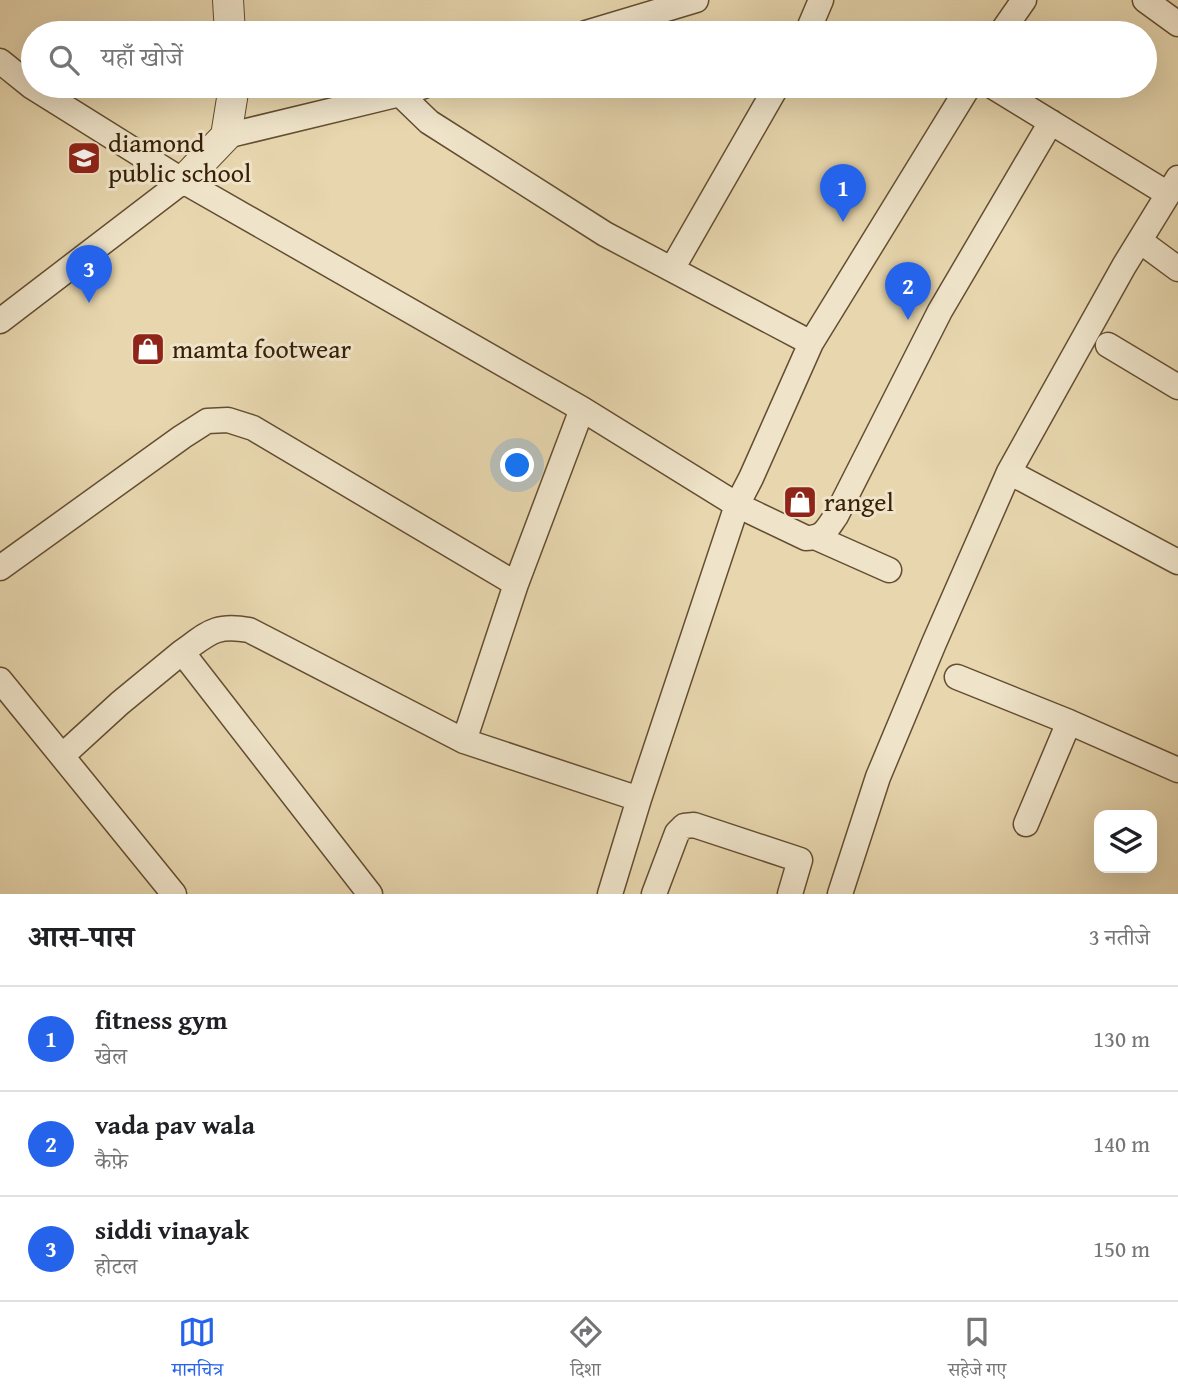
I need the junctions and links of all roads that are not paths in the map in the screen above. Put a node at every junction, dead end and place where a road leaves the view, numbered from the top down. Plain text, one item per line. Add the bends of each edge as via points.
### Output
1 (228, 0) edge
2 (696, 0) edge
3 (821, 0) edge
4 (1024, 0) edge
5 (1145, 0) edge
6 (229, 21) edge
7 (626, 21) edge
8 (812, 21) edge
9 (1009, 21) edge
10 (1178, 24) edge
11 (0, 61) edge
12 (21, 78) edge
13 (50, 98) edge
14 (232, 98) edge
15 (383, 98) edge
16 (404, 98) edge
17 (770, 98) edge
18 (962, 98) edge
19 (1012, 98) edge
20 (1051, 121) junction
21 (226, 136) junction
22 (183, 181) junction
23 (1173, 186) edge
24 (1140, 241) junction
25 (1178, 269) edge
26 (672, 270) junction
27 (4, 312) edge
28 (811, 343) junction
29 (1108, 345) dead end
30 (1178, 387) edge
31 (582, 409) junction
32 (1009, 472) junction
33 (737, 505) junction
34 (817, 538) junction
35 (1178, 562) edge
36 (0, 568) edge
37 (889, 570) dead end
38 (516, 584) junction
39 (182, 652) junction
40 (957, 677) dead end
41 (0, 680) edge
42 (1069, 722) junction
43 (464, 741) junction
44 (62, 756) junction
45 (1178, 770) edge
46 (639, 799) junction
47 (1026, 824) dead end
48 (174, 894) edge
49 (370, 894) edge
50 (610, 894) edge
51 (654, 894) edge
52 (790, 894) edge
53 (840, 894) edge

1 - 6 street
2 - 7 street
3 - 8 street
4 - 9 street
5 - 10 street
11 - 12 street
13 - 22 street
14 - 21 street
15 - 21 street
16 - 26 street via 429,122 605,234
17 - 26 street
18 - 28 street
19 - 20 street
20 - 23 street
20 - 34 street via 940,311 836,516
21 - 22 street
22 - 27 street
22 - 31 street
23 - 24 street
24 - 25 street
24 - 32 street
26 - 28 street
28 - 33 street
29 - 30 street
31 - 33 street
31 - 38 street
32 - 35 street
32 - 53 street via 869,799
33 - 34 street via 806,538
33 - 46 street
34 - 37 street
36 - 38 street via 182,437 207,421 228,420 253,428
38 - 43 street
39 - 43 street via 214,630 233,627 249,631
39 - 44 street
39 - 49 street
40 - 42 street
41 - 44 street
42 - 45 street
42 - 47 street
43 - 46 street
44 - 48 street
46 - 50 street
51 - 52 street via 677,833 694,825 800,860

